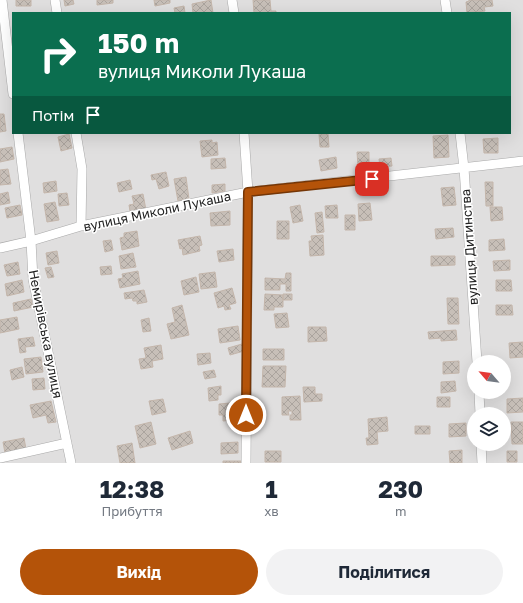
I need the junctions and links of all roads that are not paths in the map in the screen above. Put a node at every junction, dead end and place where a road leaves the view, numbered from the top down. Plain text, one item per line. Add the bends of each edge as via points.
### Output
1 (2, 0) edge
2 (55, 0) edge
3 (232, 0) edge
4 (445, 0) edge
5 (57, 12) edge
6 (234, 12) edge
7 (447, 12) edge
8 (12, 85) edge
9 (18, 134) edge
10 (76, 134) edge
11 (244, 134) edge
12 (460, 134) edge
13 (523, 161) edge
14 (464, 168) junction
15 (248, 192) junction
16 (80, 226) junction
17 (31, 241) junction
18 (0, 248) edge
19 (477, 355) edge
20 (67, 443) junction
21 (481, 451) edge
22 (0, 458) edge
23 (71, 463) edge
24 (246, 463) edge
25 (482, 463) edge

1 - 8 street
2 - 5 street
3 - 6 street
4 - 7 street
9 - 17 street, Немирівська вулиця
10 - 16 street via 82,169
11 - 15 street
12 - 14 street, вулиця Дитинства
13 - 14 street, вулиця Миколи Лукаша
14 - 15 street, вулиця Миколи Лукаша
14 - 19 street, вулиця Дитинства
15 - 16 street, вулиця Миколи Лукаша
15 - 24 street
16 - 17 street, вулиця Миколи Лукаша
17 - 18 street, вулиця Миколи Лукаша
17 - 20 street, Немирівська вулиця via 33,279
20 - 22 street
20 - 23 street, Немирівська вулиця
21 - 25 street

